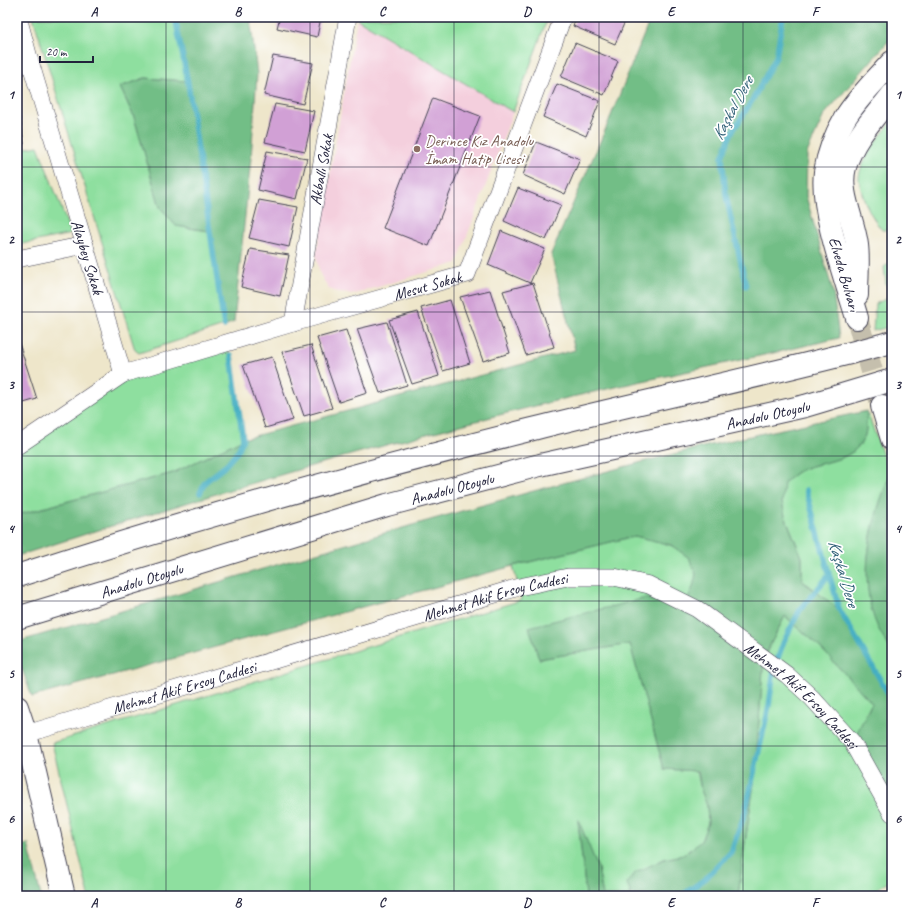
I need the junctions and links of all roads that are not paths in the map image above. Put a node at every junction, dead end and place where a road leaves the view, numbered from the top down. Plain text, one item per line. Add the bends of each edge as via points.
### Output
1 (18, 17) edge
2 (348, 17) edge
3 (563, 17) edge
4 (23, 59) edge
5 (892, 62) edge
6 (892, 95) edge
7 (84, 245) junction
8 (17, 259) edge
9 (293, 323) junction
10 (892, 342) edge
11 (123, 374) junction
12 (892, 380) edge
13 (892, 422) edge
14 (892, 438) edge
15 (17, 446) edge
16 (17, 576) edge
17 (17, 618) edge
18 (17, 707) edge
19 (21, 736) edge
20 (892, 813) edge
21 (64, 896) edge

1 - 4 street, Alaybey Sokak
2 - 9 street, Akballı Sokak
3 - 9 street, Mesut Sokak via 467,274
4 - 7 street, Alaybey Sokak
5 - 6 main road, Elveda Bulvarı via 845,118 834,139 825,174 828,210 857,318 857,244 843,184 845,168 852,150 866,128
7 - 8 street
7 - 11 street, Alaybey Sokak
9 - 11 street, Mesut Sokak
10 - 16 main road via 799,367 531,429 372,471 89,552
11 - 15 street
12 - 17 main road, Anadolu Otoyolu via 805,406 540,465 386,505
13 - 14 main road via 882,406
18 - 19 main road
19 - 20 street, Mehmet Akif Ersoy Caddesi via 519,587 568,577 614,577 649,585 697,609 787,675 852,742
19 - 21 main road

